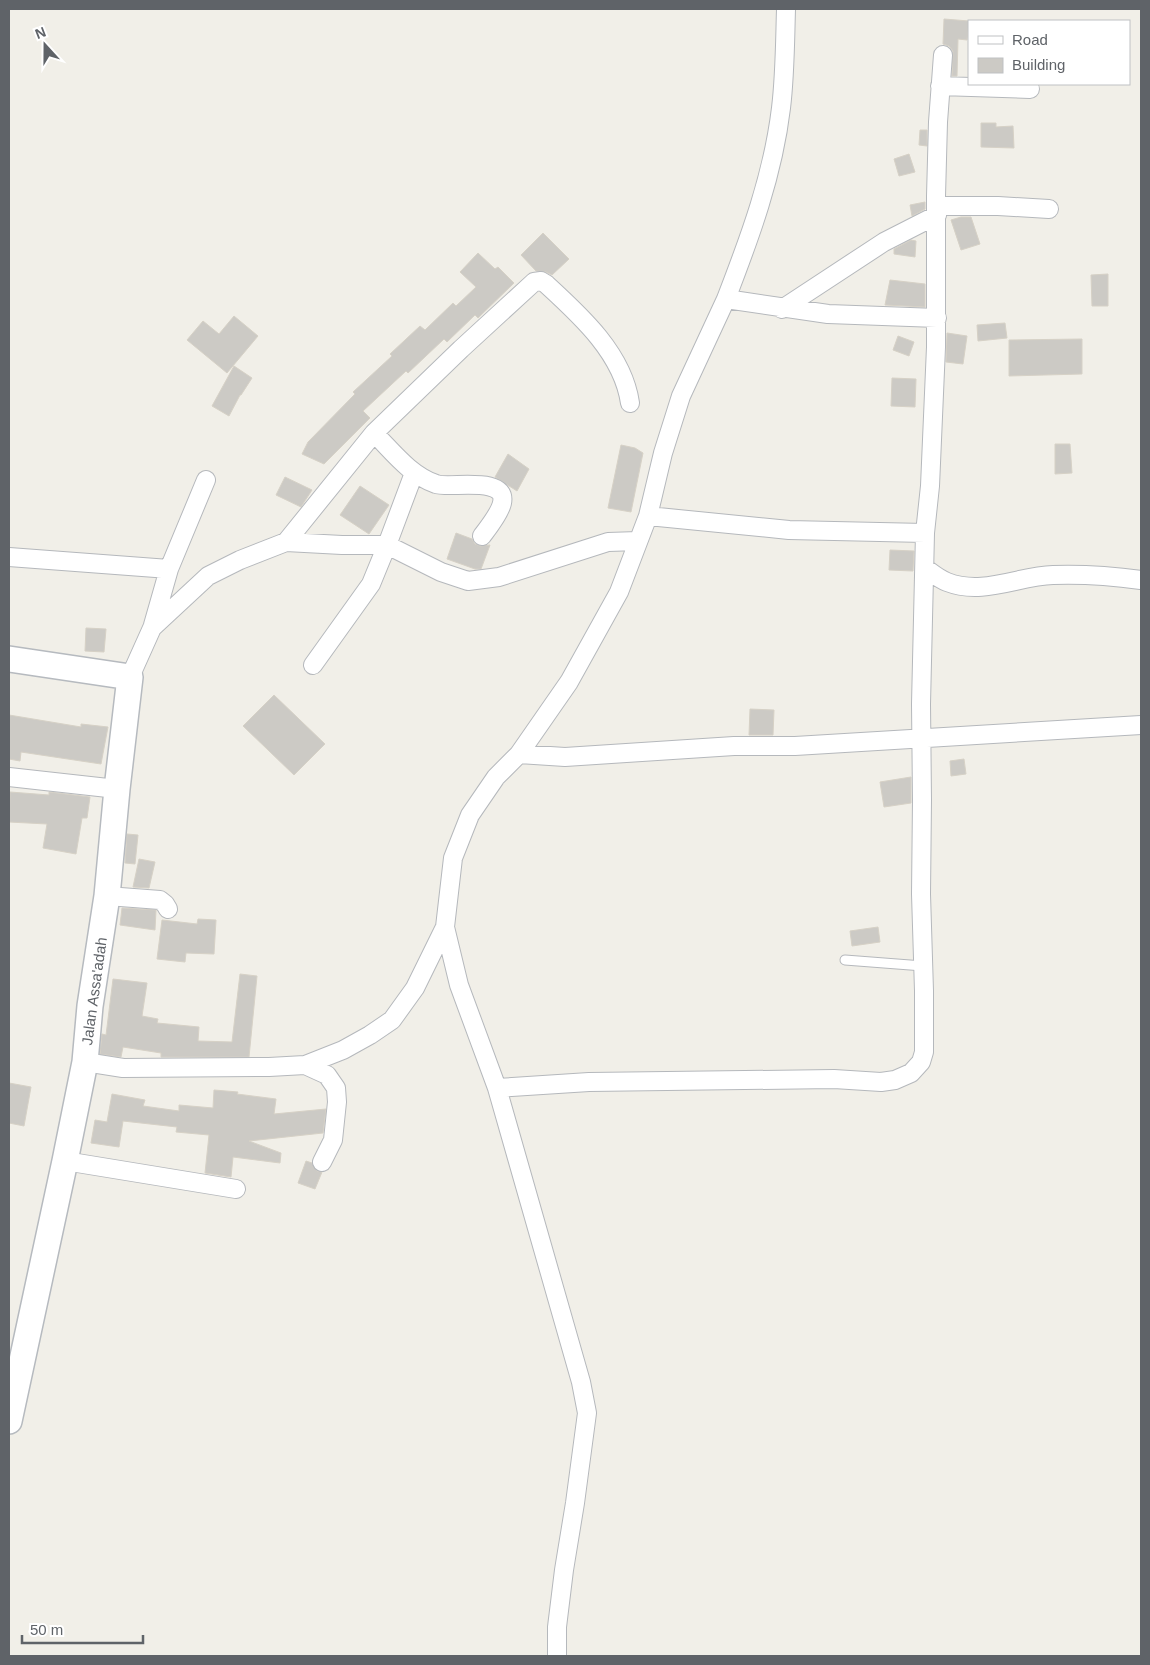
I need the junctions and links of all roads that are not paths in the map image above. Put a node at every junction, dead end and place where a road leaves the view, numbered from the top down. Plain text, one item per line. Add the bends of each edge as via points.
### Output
1 (786, 9) edge
2 (943, 55) dead end
3 (940, 86) junction
4 (1030, 89) dead end
5 (1049, 209) dead end
6 (937, 211) junction
7 (726, 300) junction
8 (782, 308) junction
9 (937, 318) junction
10 (630, 402) dead end
11 (374, 433) junction
12 (414, 473) junction
13 (206, 480) dead end
14 (648, 516) junction
15 (925, 533) junction
16 (482, 536) dead end
17 (286, 542) junction
18 (638, 542) junction
19 (387, 545) junction
20 (9, 557) edge
21 (925, 568) junction
22 (169, 569) junction
23 (1141, 580) edge
24 (152, 628) junction
25 (9, 660) edge
26 (313, 666) dead end
27 (130, 677) junction
28 (1141, 724) edge
29 (921, 738) junction
30 (519, 754) junction
31 (9, 777) edge
32 (117, 789) junction
33 (107, 896) junction
34 (168, 909) dead end
35 (445, 928) junction
36 (844, 960) dead end
37 (922, 966) junction
38 (84, 1062) junction
39 (305, 1065) junction
40 (497, 1088) junction
41 (65, 1161) junction
42 (322, 1162) dead end
43 (236, 1189) dead end
44 (9, 1421) edge
45 (557, 1656) edge

1 - 7 street via 782,107 775,146 765,192
2 - 3 street
3 - 4 street
3 - 6 street
5 - 6 street via 998,206
6 - 8 street
6 - 9 street
7 - 8 street
7 - 14 street via 680,396
8 - 9 street via 828,314
9 - 15 street
10 - 11 street via 623,376 604,345 580,315 541,281 534,282
11 - 12 street
11 - 17 street
12 - 16 street via 438,485 487,486 499,491 502,504
12 - 19 street
13 - 22 street
14 - 15 street via 789,530
14 - 18 street
15 - 21 street
17 - 19 street
17 - 24 street via 208,576
18 - 19 street via 608,542 499,577 468,580 441,572
18 - 30 street via 605,618 569,682
19 - 26 street via 371,584
20 - 22 street
21 - 23 street via 948,582 970,586 989,587 1052,575
21 - 29 street
22 - 24 street
24 - 27 street
25 - 27 street
27 - 32 street, Jalan Assa'adah
28 - 29 street
29 - 30 street via 565,757
29 - 37 street
30 - 35 street via 496,777 470,815 453,858
31 - 32 street
32 - 33 street, Jalan Assa'adah
33 - 34 street via 160,900
33 - 38 street, Jalan Assa'adah
35 - 39 street via 415,988 392,1020 343,1050
35 - 40 street via 459,985
36 - 37 lane
37 - 40 street via 924,1052 921,1062 911,1074 895,1080 614,1082
38 - 39 street via 123,1068
38 - 41 street, Jalan Assa'adah
39 - 42 street via 327,1074 336,1088 333,1140
40 - 45 street via 581,1382 586,1413 557,1627
41 - 43 street
41 - 44 street, Jalan Assa'adah

